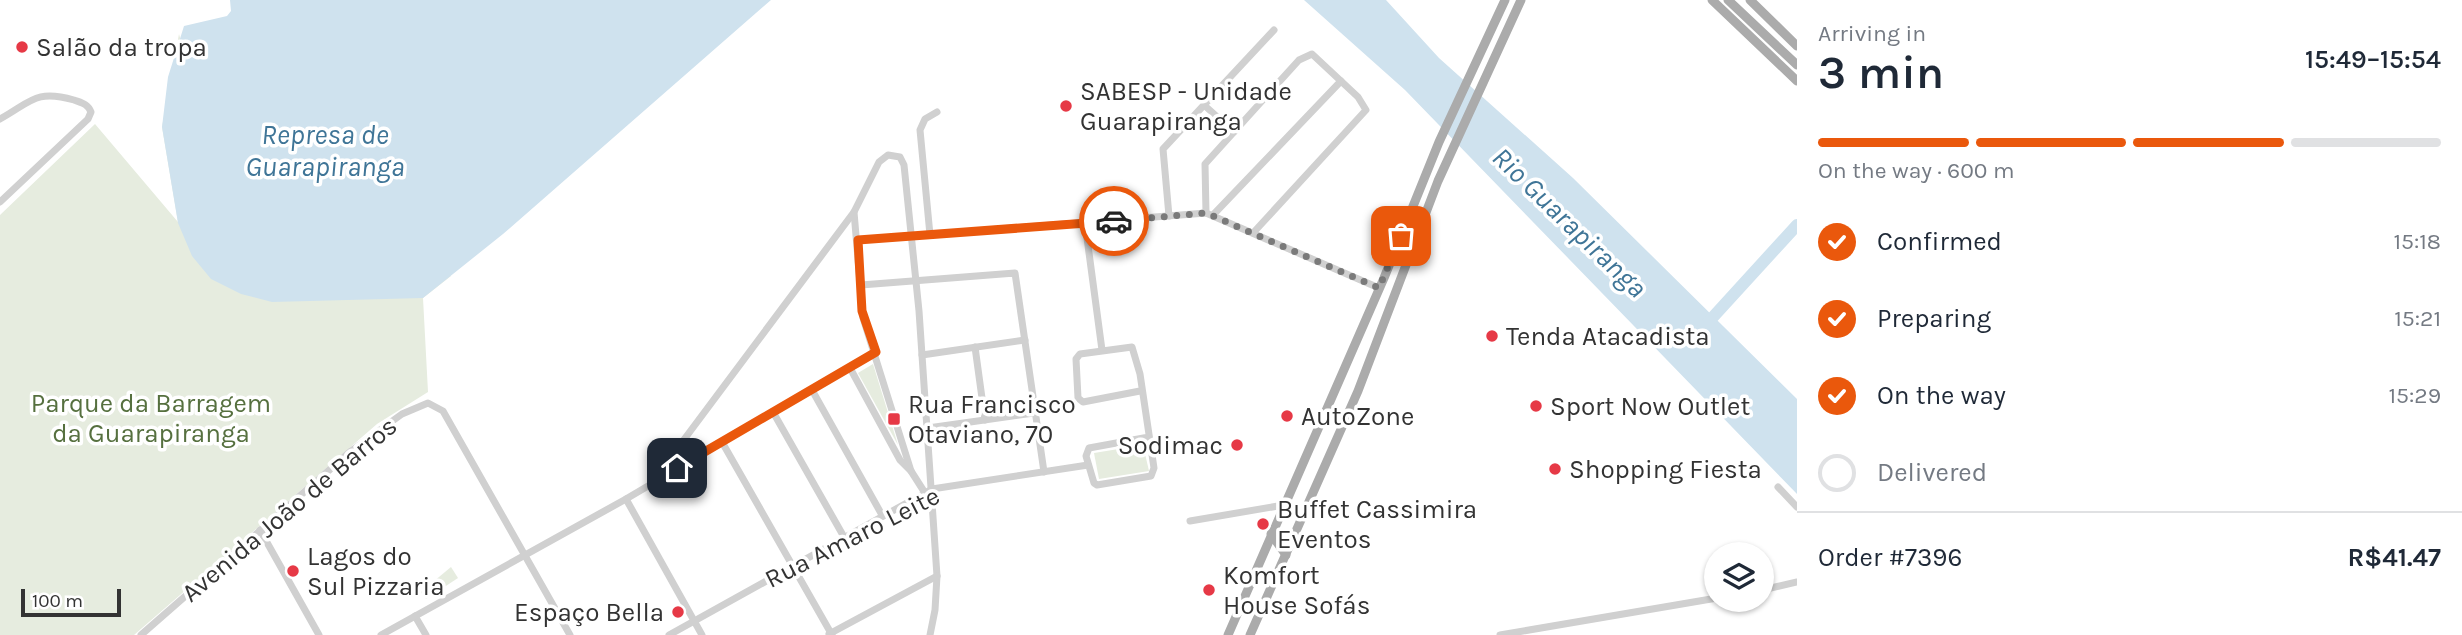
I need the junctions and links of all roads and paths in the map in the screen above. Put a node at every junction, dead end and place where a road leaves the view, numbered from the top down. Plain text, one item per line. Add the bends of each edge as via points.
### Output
1 (1505, 0) edge
2 (1521, 0) edge
3 (1712, 0) edge
4 (1728, 0) edge
5 (1750, 0) edge
6 (1274, 30) dead end
7 (1797, 46) edge
8 (1797, 65) edge
9 (1341, 81) junction
10 (1797, 81) edge
11 (1205, 104) junction
12 (937, 112) dead end
13 (0, 119) edge
14 (1234, 132) junction
15 (0, 202) edge
16 (854, 212) junction
17 (1210, 214) junction
18 (1169, 216) junction
19 (1085, 223) junction
20 (1253, 233) junction
21 (930, 234) junction
22 (910, 236) junction
23 (858, 240) junction
24 (915, 281) junction
25 (861, 285) junction
26 (1379, 288) junction
27 (1387, 320) junction
28 (1025, 340) junction
29 (975, 347) junction
30 (1102, 350) junction
31 (876, 352) junction
32 (922, 355) junction
33 (850, 368) junction
34 (811, 390) junction
35 (1140, 391) junction
36 (773, 412) junction
37 (1034, 413) junction
38 (985, 420) junction
39 (928, 428) junction
40 (1149, 437) junction
41 (722, 442) junction
42 (1088, 465) junction
43 (911, 471) junction
44 (1044, 472) junction
45 (657, 480) junction
46 (1778, 487) dead end
47 (928, 491) junction
48 (626, 499) junction
49 (1284, 506) junction
50 (1797, 507) edge
51 (882, 515) junction
52 (1190, 521) dead end
53 (260, 530) junction
54 (1271, 534) junction
55 (844, 537) junction
56 (525, 555) junction
57 (1286, 555) junction
58 (792, 565) junction
59 (937, 576) junction
60 (1797, 582) edge
61 (1774, 587) edge
62 (1704, 601) edge
63 (415, 616) junction
64 (694, 621) junction
65 (1551, 631) edge
66 (830, 634) edge
67 (141, 635) edge
68 (318, 635) edge
69 (381, 635) edge
70 (426, 635) edge
71 (570, 635) edge
72 (669, 635) edge
73 (702, 635) edge
74 (930, 635) edge
75 (1228, 635) edge
76 (1250, 635) edge
77 (1500, 635) edge

1 - 26 main road via 1474,62
2 - 27 main road via 1438,181
3 - 10 main road
4 - 8 main road
5 - 7 main road
6 - 11 street
9 - 14 street via 1312,54 1299,60
9 - 17 street
9 - 20 street via 1366,110
11 - 14 street
11 - 18 street via 1162,151
12 - 21 street via 925,119 920,130
13 - 15 street via 46,94 90,108 88,119
14 - 17 street via 1204,166
16 - 22 street via 879,162 888,155 899,156 904,165
16 - 23 street
16 - 45 street
17 - 18 street
17 - 20 street
18 - 19 street
19 - 21 street
19 - 30 street
20 - 26 street
21 - 22 street
22 - 23 street
22 - 24 street
23 - 25 street
24 - 25 street
24 - 28 street via 1016,275
24 - 32 street
25 - 31 street via 863,318
26 - 27 main road via 1388,294
26 - 49 main road
27 - 57 main road
28 - 29 street
28 - 37 street
29 - 32 street
29 - 38 street
30 - 35 street via 1132,347
30 - 35 street via 1076,359 1078,397 1083,402
31 - 33 street
31 - 43 street
32 - 39 street
33 - 34 street
33 - 43 street via 900,460
34 - 36 street
34 - 51 street
35 - 40 street
36 - 41 street
36 - 55 street
37 - 38 street
37 - 44 street
38 - 39 street
39 - 47 street
40 - 42 street via 1091,447 1086,452
40 - 42 street via 1154,473 1097,485
41 - 45 street
41 - 58 street
42 - 44 street, Rua Amaro Leite
43 - 47 street
44 - 47 street, Rua Amaro Leite
45 - 48 street
46 - 50 street
47 - 51 street, Rua Amaro Leite
47 - 59 street
48 - 56 street
48 - 64 street
49 - 52 street
49 - 54 main road
51 - 55 street, Rua Amaro Leite
53 - 56 street, Avenida João de Barros via 378,429 424,404 435,404
53 - 67 street, Avenida João de Barros
53 - 68 street
54 - 57 main road
54 - 75 main road
55 - 58 street, Rua Amaro Leite
56 - 63 street
56 - 71 street
57 - 76 main road
58 - 64 street, Rua Amaro Leite
58 - 66 street
59 - 66 street
59 - 74 street
60 - 61 street
62 - 65 street
63 - 69 street
63 - 70 street
64 - 72 street, Rua Amaro Leite
64 - 73 street
65 - 77 street

